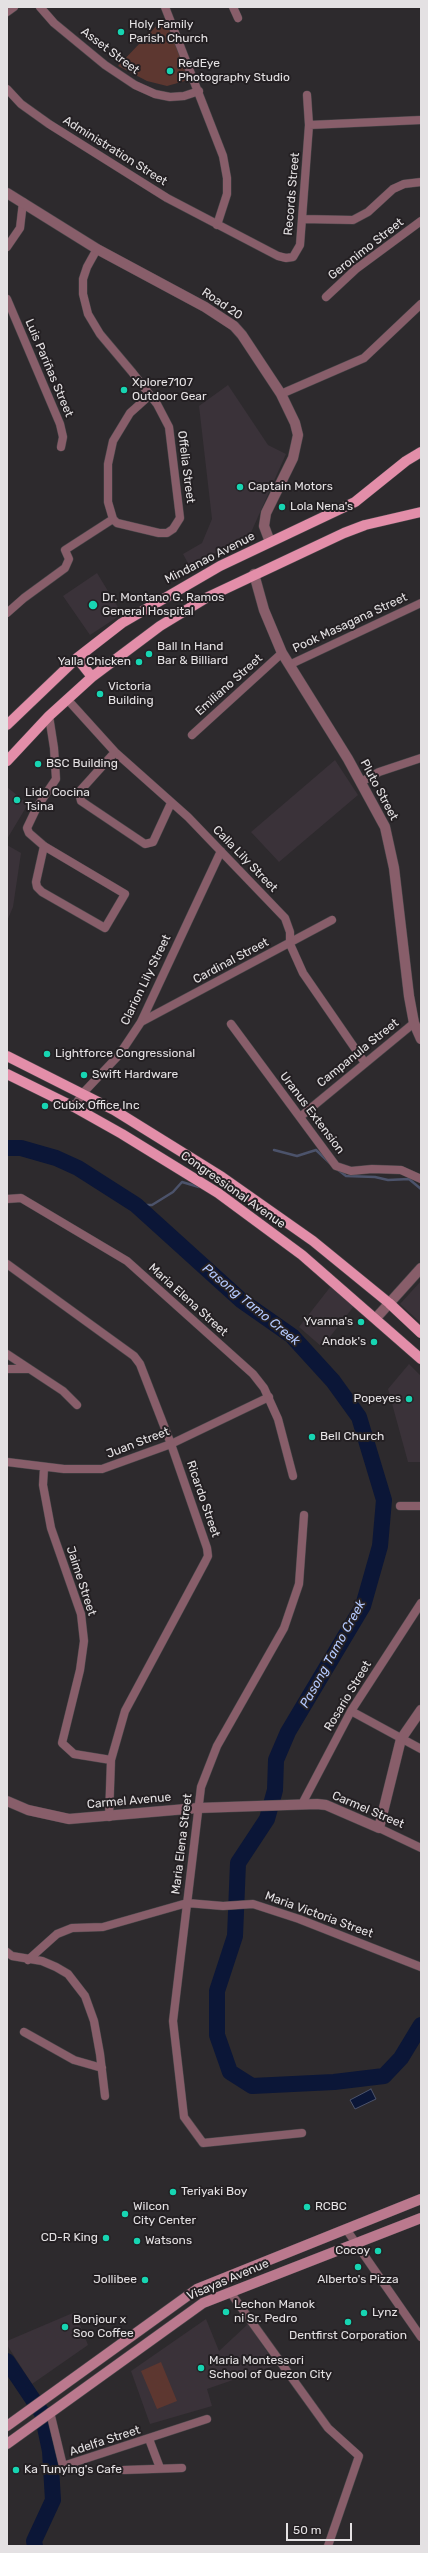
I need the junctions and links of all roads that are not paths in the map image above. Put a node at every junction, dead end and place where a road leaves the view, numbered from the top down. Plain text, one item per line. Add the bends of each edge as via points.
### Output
1 (14, 7) edge
2 (40, 7) edge
3 (165, 7) edge
4 (234, 7) edge
5 (7, 12) edge
6 (238, 18) dead end
7 (7, 89) edge
8 (199, 91) junction
9 (307, 95) dead end
10 (421, 120) edge
11 (309, 125) junction
12 (421, 182) edge
13 (7, 193) edge
14 (23, 202) junction
15 (302, 219) junction
16 (421, 221) edge
17 (217, 225) junction
18 (7, 247) edge
19 (97, 249) junction
20 (326, 297) dead end
21 (7, 299) edge
22 (421, 304) edge
23 (281, 394) junction
24 (150, 395) junction
25 (61, 447) dead end
26 (421, 452) edge
27 (421, 512) edge
28 (113, 519) junction
29 (270, 542) junction
30 (254, 574) junction
31 (421, 603) edge
32 (10, 610) edge
33 (282, 653) junction
34 (77, 658) junction
35 (289, 665) junction
36 (92, 677) junction
37 (67, 699) junction
38 (49, 716) junction
39 (7, 725) edge
40 (192, 735) dead end
41 (115, 752) junction
42 (421, 758) edge
43 (7, 761) edge
44 (361, 782) junction
45 (171, 802) junction
46 (44, 846) junction
47 (221, 851) junction
48 (332, 920) dead end
49 (290, 944) junction
50 (141, 1022) junction
51 (231, 1024) dead end
52 (414, 1024) junction
53 (421, 1039) edge
54 (7, 1056) edge
55 (365, 1063) junction
56 (7, 1074) edge
57 (83, 1093) junction
58 (74, 1107) junction
59 (300, 1117) junction
60 (421, 1179) edge
61 (7, 1199) edge
62 (7, 1264) edge
63 (421, 1268) edge
64 (389, 1303) junction
65 (376, 1318) junction
66 (421, 1333) edge
67 (7, 1354) edge
68 (421, 1359) edge
69 (27, 1368) junction
70 (7, 1369) edge
71 (269, 1397) junction
72 (77, 1405) dead end
73 (171, 1444) junction
74 (7, 1462) edge
75 (44, 1468) junction
76 (293, 1476) dead end
77 (400, 1506) dead end
78 (421, 1506) edge
79 (304, 1515) dead end
80 (421, 1603) edge
81 (421, 1710) edge
82 (351, 1711) junction
83 (401, 1738) junction
84 (421, 1749) edge
85 (111, 1760) junction
86 (7, 1801) edge
87 (302, 1804) junction
88 (256, 1805) joint
89 (198, 1808) junction
90 (109, 1817) junction
91 (379, 1828) junction
92 (421, 1848) edge
93 (187, 1903) junction
94 (7, 1952) edge
95 (28, 1960) junction
96 (421, 1967) edge
97 (24, 2032) dead end
98 (102, 2068) junction
99 (105, 2096) dead end
100 (302, 2133) dead end
101 (421, 2199) edge
102 (421, 2218) edge
103 (346, 2229) junction
104 (356, 2242) junction
105 (230, 2292) junction
106 (421, 2337) edge
107 (50, 2412) junction
108 (207, 2419) dead end
109 (7, 2426) edge
110 (150, 2439) junction
111 (7, 2444) edge
112 (160, 2468) junction
113 (182, 2468) dead end
114 (124, 2470) dead end
115 (328, 2546) edge

1 - 5 street
2 - 8 street, Asset Street via 54,23 105,65 135,85 155,94 170,97
3 - 8 street
4 - 6 street
7 - 17 street, Administration Street via 21,104 80,144 167,198
8 - 17 street via 217,136 228,178 225,207
9 - 11 street, Records Street
10 - 11 street
11 - 15 street, Records Street
12 - 15 street via 404,184 393,190 368,212 353,220
13 - 14 street, Road 20
14 - 18 street via 20,228
14 - 19 street, Road 20
15 - 17 street, Records Street via 298,252 286,258
16 - 20 street, Geronimo Street via 356,269
19 - 23 street, Road 20 via 205,307 234,326 256,353
19 - 24 street, Offelia Street via 83,279 83,294 88,314 100,334
21 - 25 street, Luis Pariñas Street via 60,424 63,437
22 - 23 street via 364,358
23 - 29 street, Road 20 via 295,423 297,447 266,513 264,526
24 - 28 street via 130,412 112,441 107,480 108,502
24 - 28 street, Offelia Street via 169,427 180,518 172,529 159,533 121,525
26 - 29 main road, Mindanao Avenue via 354,502
27 - 30 main road via 353,529
28 - 32 street via 65,550 69,559 65,568
29 - 34 main road, Mindanao Avenue via 170,594 122,623
30 - 33 street, Pluto Street via 264,610
30 - 36 main road via 206,598 160,626
31 - 35 street, Pook Masagana Street
33 - 35 street, Pluto Street
33 - 40 street, Emiliano Street
34 - 36 main road
34 - 39 main road, Mindanao Avenue
35 - 44 street, Pluto Street
36 - 37 main road
37 - 38 main road
37 - 41 street, Calla Lily Street
38 - 43 main road
38 - 46 street via 56,779 37,807 27,828
41 - 45 street, Calla Lily Street
41 - 45 street via 79,792 82,801 145,844 153,842
42 - 44 street via 379,772
44 - 52 street, Pluto Street via 385,826 390,844
45 - 47 street, Calla Lily Street
46 - 46 street via 125,894 105,928 37,887
47 - 49 street, Calla Lily Street via 285,918 290,932
47 - 50 street, Clarion Lily Street
48 - 49 street, Cardinal Street
49 - 50 street, Cardinal Street
49 - 55 street, Calla Lily Street via 303,973
50 - 57 street, Clarion Lily Street via 119,1056
51 - 59 street, Uranus Extension
52 - 53 street, Pluto Street
52 - 55 street, Campanula Street
54 - 57 main road, Congressional Avenue
55 - 59 street, Campanula Street
56 - 58 main road, Congressional Avenue
57 - 58 street, Clarion Lily Street
57 - 64 main road, Congressional Avenue via 168,1142 222,1177 313,1241
58 - 65 main road, Congressional Avenue via 170,1162 218,1193 302,1255
59 - 60 street, Uranus Extension via 339,1168 351,1171 401,1170
61 - 71 street, Maria Elena Street via 21,1198 127,1261 253,1374
62 - 73 street, Ricardo Street via 134,1356 146,1377
63 - 64 street
64 - 65 street
64 - 66 main road, Congressional Avenue
65 - 68 main road, Congressional Avenue
67 - 69 street
69 - 70 street
69 - 72 street via 63,1391
71 - 73 street, Juan Street
71 - 76 street, Maria Elena Street via 283,1434
73 - 75 street, Juan Street via 102,1469
73 - 85 street, Ricardo Street via 208,1556 125,1711
74 - 75 street, Juan Street
75 - 85 street, Jaime Street via 43,1485 51,1528 81,1614 84,1641 80,1670 62,1743 74,1754
77 - 78 street
79 - 89 street, Maria Elena Street via 299,1584 284,1628 217,1746 201,1788
80 - 82 street, Rosario Street
81 - 83 street
82 - 83 street
82 - 87 street, Rosario Street
83 - 84 street
83 - 91 street
85 - 90 street, Ricardo Street
86 - 90 street, Carmel Avenue via 28,1810 69,1819
87 - 88 street, Carmel Street
87 - 91 street, Carmel Street via 326,1805
88 - 89 street, Carmel Avenue
89 - 90 street, Carmel Avenue
89 - 93 street, Maria Elena Street
91 - 92 street, Carmel Street
93 - 95 street, Maria Victoria Street via 103,1927 72,1928 57,1934
93 - 96 street, Maria Victoria Street via 223,1906 253,1904 299,1919
93 - 100 street, Maria Elena Street via 173,2021 184,2117 203,2143
94 - 95 street
95 - 98 street via 42,1961 68,1974 85,1996 94,2020
97 - 98 street via 74,2060
98 - 99 street
101 - 103 main road, Visayas Avenue
102 - 104 main road, Visayas Avenue
103 - 104 street
103 - 109 main road, Visayas Avenue via 197,2289
104 - 105 main road, Visayas Avenue
104 - 106 street
105 - 107 main road, Visayas Avenue via 189,2311
105 - 115 street via 328,2428 360,2456
107 - 110 street, Adelfa Street via 63,2466
107 - 111 main road, Visayas Avenue
108 - 110 street, Adelfa Street
110 - 112 street
112 - 113 street
112 - 114 street

